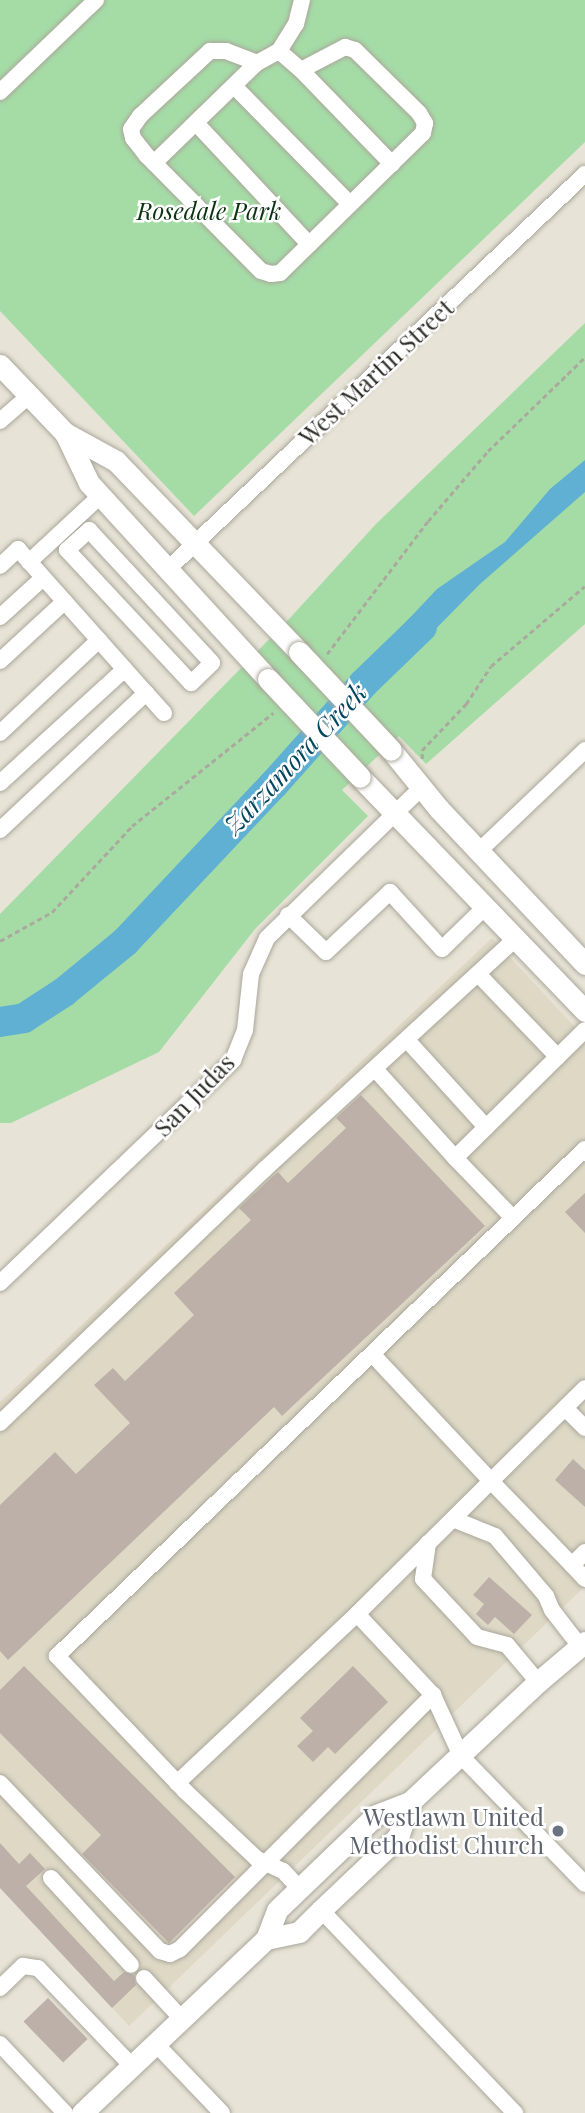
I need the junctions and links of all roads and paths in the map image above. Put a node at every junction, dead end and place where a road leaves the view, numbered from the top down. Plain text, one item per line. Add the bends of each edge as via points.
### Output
1 (302, 0) edge
2 (91, 2) edge
3 (279, 51) junction
4 (257, 63) junction
5 (301, 70) junction
6 (234, 86) junction
7 (0, 92) edge
8 (196, 123) junction
9 (154, 163) junction
10 (392, 164) junction
11 (585, 174) edge
12 (351, 204) junction
13 (309, 244) junction
14 (0, 365) edge
15 (29, 396) junction
16 (0, 421) edge
17 (65, 433) junction
18 (101, 495) junction
19 (74, 520) junction
20 (83, 535) junction
21 (196, 542) junction
22 (29, 562) junction
23 (0, 566) edge
24 (167, 570) junction
25 (42, 577) junction
26 (585, 586) edge
27 (65, 601) junction
28 (0, 617) edge
29 (99, 640) junction
30 (0, 661) edge
31 (125, 669) junction
32 (146, 693) junction
33 (164, 713) dead end
34 (0, 733) edge
35 (585, 750) edge
36 (423, 760) dead end
37 (0, 783) edge
38 (421, 788) junction
39 (395, 813) junction
40 (0, 830) edge
41 (478, 852) junction
42 (485, 905) junction
43 (288, 915) junction
44 (516, 938) junction
45 (585, 964) edge
46 (478, 974) junction
47 (585, 1011) edge
48 (585, 1030) edge
49 (407, 1040) junction
50 (558, 1057) junction
51 (375, 1069) junction
52 (486, 1127) junction
53 (585, 1149) edge
54 (455, 1157) junction
55 (513, 1218) junction
56 (0, 1283) edge
57 (372, 1354) junction
58 (585, 1388) edge
59 (565, 1408) junction
60 (0, 1423) edge
61 (585, 1428) edge
62 (491, 1481) junction
63 (453, 1519) junction
64 (428, 1544) junction
65 (585, 1552) edge
66 (572, 1564) junction
67 (585, 1579) edge
68 (357, 1614) junction
69 (583, 1641) edge
70 (538, 1682) junction
71 (433, 1695) junction
72 (461, 1756) junction
73 (0, 1783) edge
74 (177, 1783) junction
75 (410, 1802) junction
76 (266, 1863) junction
77 (51, 1878) dead end
78 (585, 1884) edge
79 (300, 1889) junction
80 (321, 1910) junction
81 (266, 1939) junction
82 (131, 1965) dead end
83 (144, 1978) dead end
84 (0, 1988) edge
85 (181, 2018) junction
86 (155, 2043) junction
87 (0, 2044) edge
88 (131, 2065) junction
89 (65, 2113) edge
90 (82, 2113) edge
91 (222, 2113) edge
92 (515, 2113) edge

1 - 3 street via 296,24
2 - 7 street
3 - 4 street
3 - 5 street
4 - 6 street
4 - 9 street via 226,51 209,51 140,116 131,128 133,138
5 - 10 street
5 - 10 street via 345,47 355,50 419,113 425,123 423,133
6 - 8 street
6 - 12 street
8 - 9 street
8 - 13 street
9 - 13 street via 261,271 280,273
10 - 12 street
11 - 21 street, West Martin Street
12 - 13 street
14 - 15 main road
15 - 16 street
15 - 17 main road
17 - 18 main road via 89,483
17 - 21 main road via 116,461
18 - 19 street
18 - 24 main road
19 - 20 street
19 - 22 street
20 - 20 street via 67,550 191,684 212,663 89,530
21 - 24 street, West Martin Street
21 - 38 main road, bridge via 391,750
22 - 23 street via 18,549
22 - 25 street
24 - 39 main road, bridge
25 - 27 street
25 - 28 street
26 - 36 path via 491,666 466,704 422,750
27 - 29 street
27 - 30 street
29 - 31 street
29 - 34 street
31 - 32 street
31 - 37 street
32 - 33 street
32 - 40 street
35 - 41 street
38 - 39 street, San Judas
38 - 41 main road
39 - 42 main road
39 - 43 street, San Judas
41 - 45 main road
42 - 43 street via 442,948 390,892 326,952
42 - 44 main road
43 - 56 street, San Judas via 256,957 245,1030 233,1060
44 - 46 street
44 - 47 main road
46 - 49 street
46 - 50 street
48 - 50 street
49 - 51 street
49 - 52 street
50 - 52 street
51 - 54 street
51 - 60 street
52 - 54 street
53 - 55 street
54 - 55 street
55 - 57 street
57 - 62 street
57 - 74 street via 57,1656
58 - 59 street
59 - 61 street
59 - 62 street
62 - 63 street
62 - 66 street
63 - 64 street
63 - 69 street via 495,1536 546,1596 552,1610
64 - 68 street
64 - 70 street via 423,1579 477,1637 507,1645
65 - 66 street
66 - 67 street
68 - 71 street
68 - 74 street
69 - 70 main road
70 - 72 main road
71 - 72 street
71 - 76 street
72 - 75 main road
72 - 78 street
73 - 76 street via 160,1951 170,1954 180,1949
74 - 76 street
75 - 79 main road via 376,1815
75 - 80 main road via 398,1837
76 - 79 street via 283,1871
77 - 82 street
79 - 81 main road via 277,1910
80 - 81 main road via 299,1932
80 - 92 street
81 - 85 main road
83 - 85 street
84 - 88 street via 23,1966 38,1968
85 - 86 main road
86 - 88 main road
86 - 91 street
87 - 89 street
88 - 90 main road

